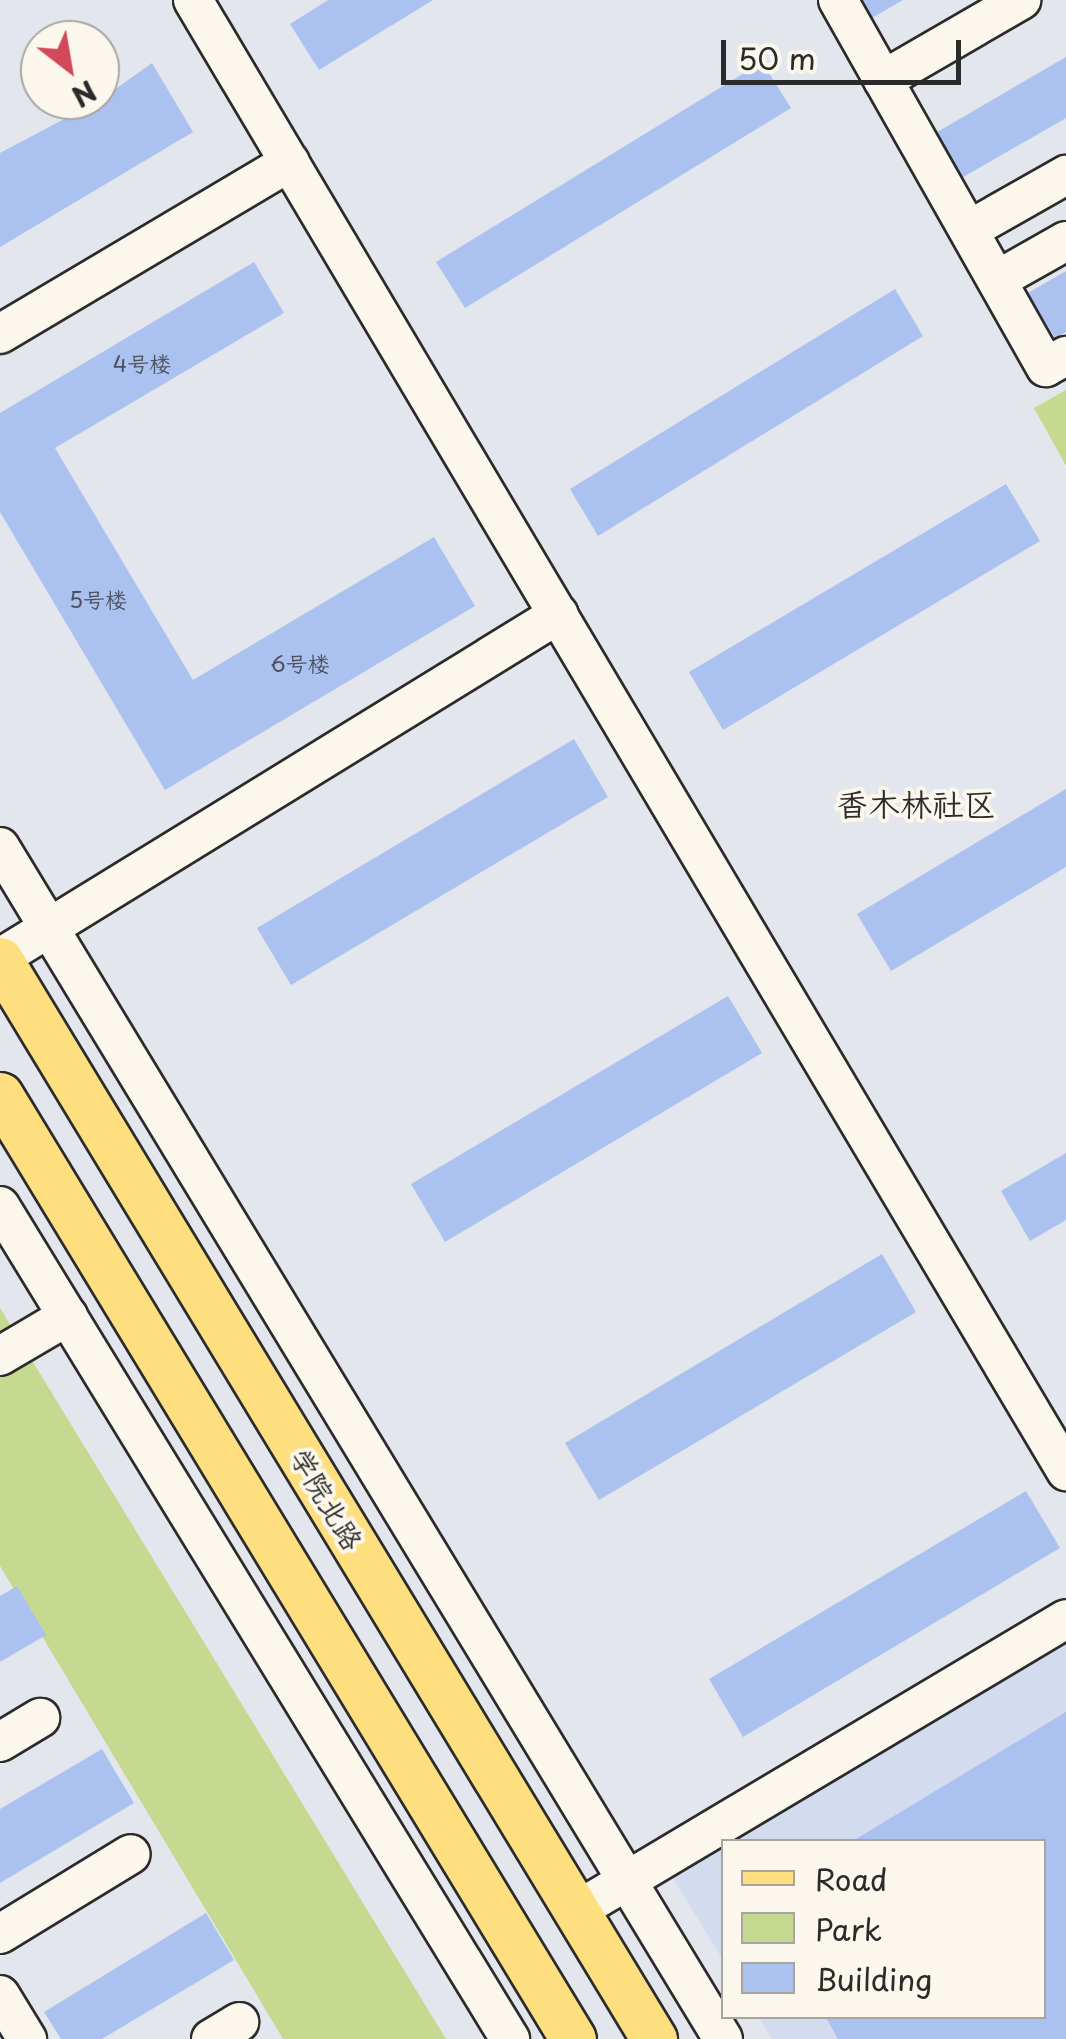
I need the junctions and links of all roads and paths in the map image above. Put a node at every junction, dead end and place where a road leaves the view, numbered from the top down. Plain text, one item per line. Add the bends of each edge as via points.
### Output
1 (194, 0) edge
2 (838, 0) edge
3 (1022, 0) edge
4 (883, 80) junction
5 (290, 162) junction
6 (1066, 175) edge
7 (968, 230) junction
8 (1066, 241) edge
9 (997, 280) junction
10 (0, 334) edge
11 (1066, 356) edge
12 (559, 614) junction
13 (0, 848) edge
14 (48, 928) junction
15 (0, 959) edge
16 (0, 1095) edge
17 (0, 1206) edge
18 (68, 1316) junction
19 (0, 1356) edge
20 (1066, 1470) edge
21 (1066, 1619) edge
22 (40, 1718) dead end
23 (0, 1742) edge
24 (132, 1854) dead end
25 (626, 1882) junction
26 (576, 1911) junction
27 (0, 1934) edge
28 (0, 1995) edge
29 (26, 2039) edge
30 (510, 2039) edge
31 (573, 2039) edge
32 (654, 2039) edge
33 (722, 2039) edge

1 - 5 street
2 - 4 street
3 - 4 street
4 - 7 street
5 - 10 street
5 - 12 street
6 - 7 street
7 - 9 street
8 - 9 street
9 - 11 street via 1046,367
12 - 14 street
12 - 20 street
13 - 14 street
14 - 15 street
14 - 25 street
15 - 26 main road, 学院北路
16 - 31 main road
17 - 18 street
18 - 19 street
18 - 30 street
21 - 25 street
22 - 23 street
24 - 27 street
25 - 26 street
25 - 33 street
26 - 32 main road, 学院北路
28 - 29 street

